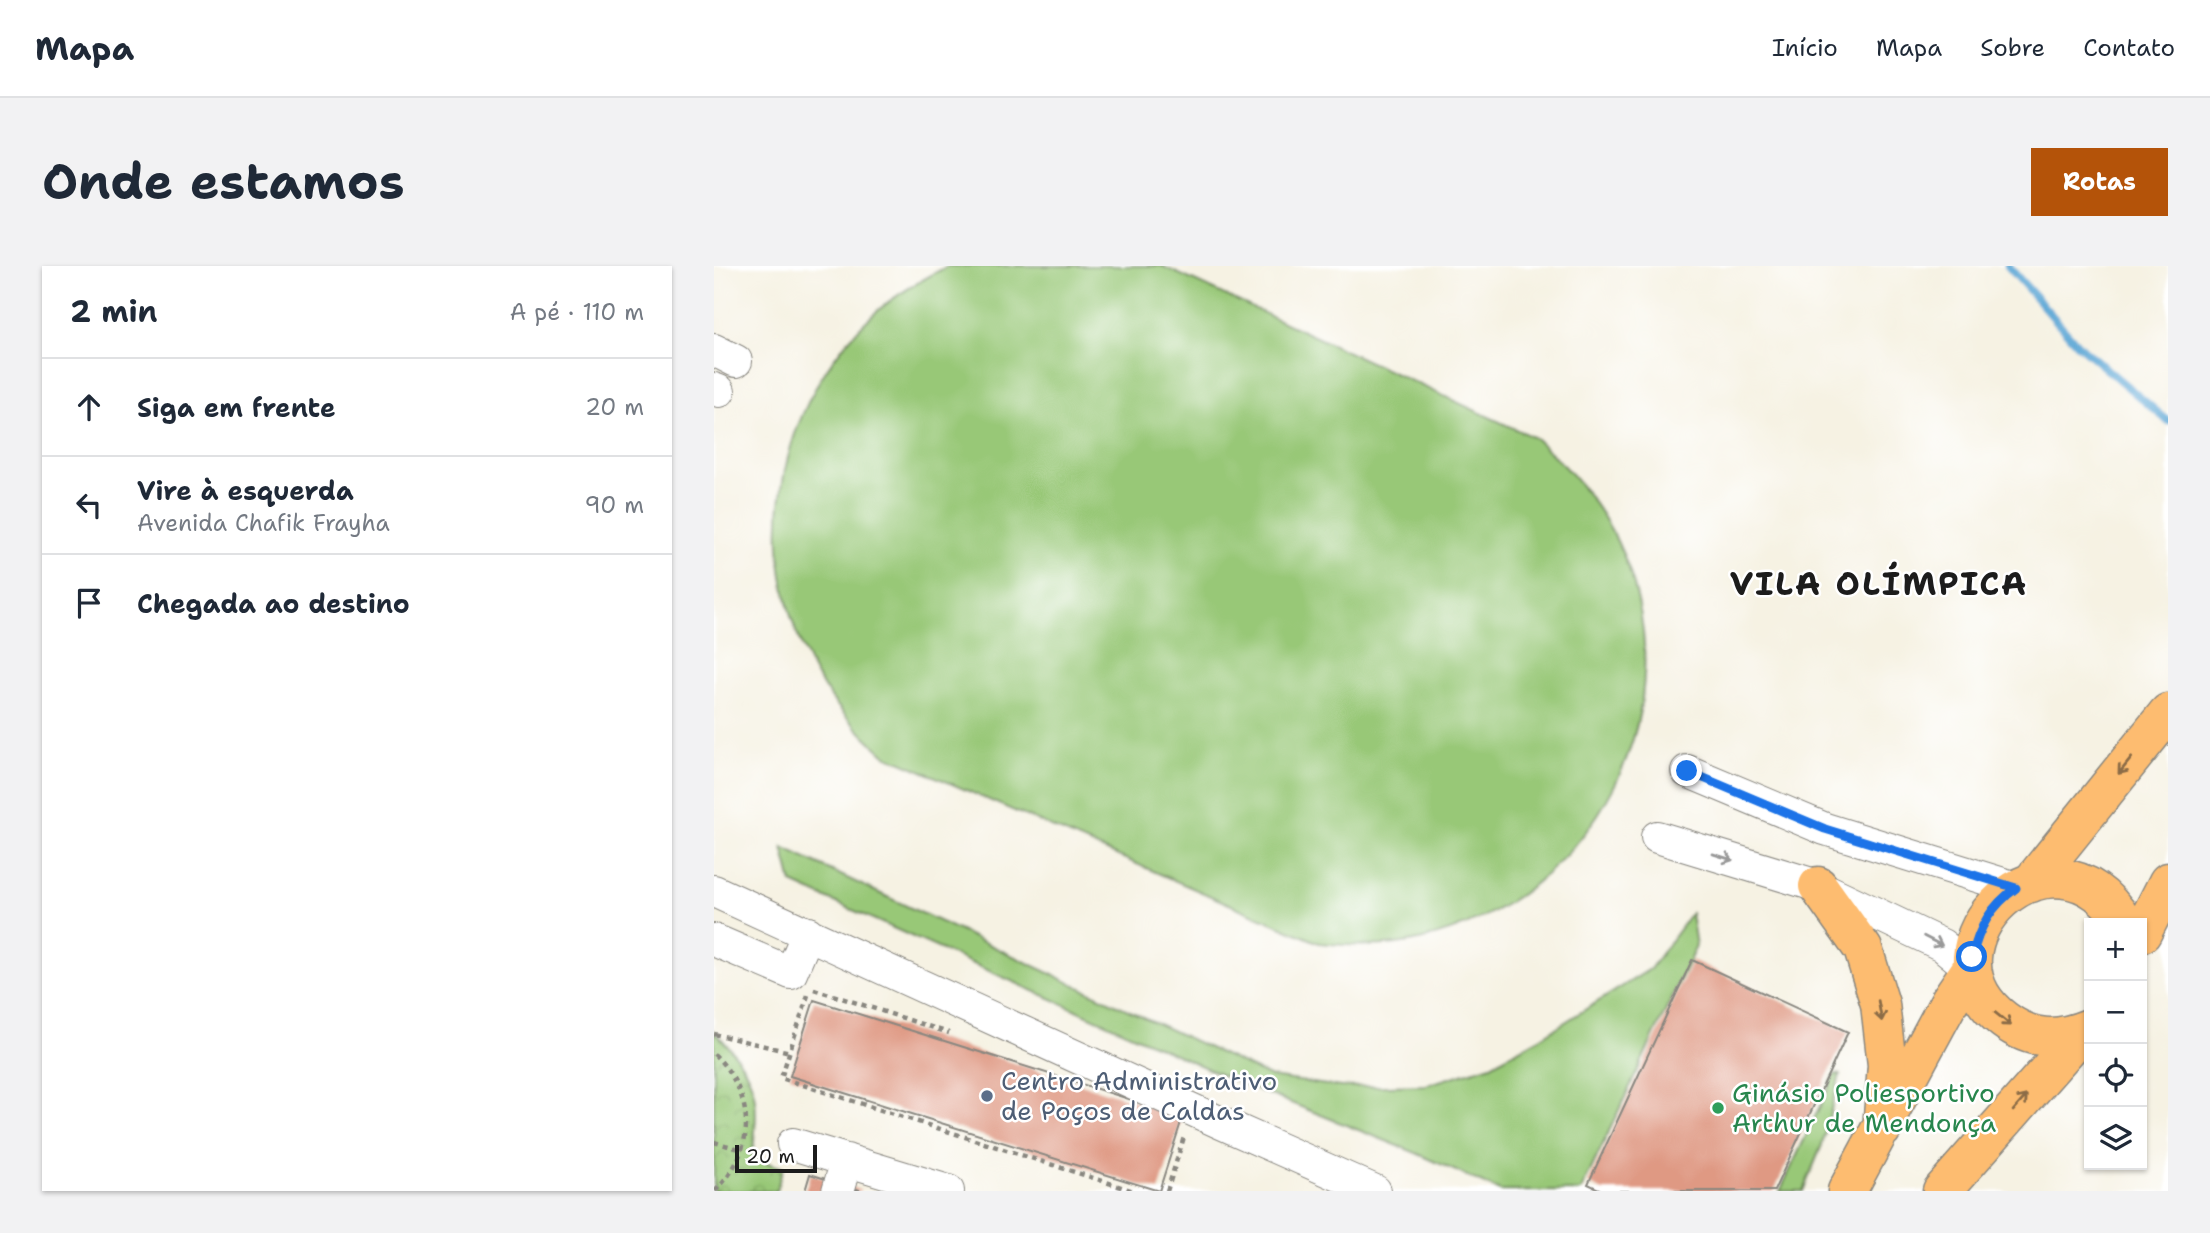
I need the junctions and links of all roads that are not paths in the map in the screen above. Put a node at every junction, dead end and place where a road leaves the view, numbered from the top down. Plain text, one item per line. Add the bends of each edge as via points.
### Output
1 (2168, 713) edge
2 (1687, 771) dead end
3 (1657, 837) dead end
4 (2168, 882) edge
5 (1818, 886) junction
6 (2023, 886) junction
7 (714, 891) edge
8 (2120, 918) edge
9 (2147, 923) edge
10 (808, 933) junction
11 (714, 940) edge
12 (1970, 968) junction
13 (2084, 1030) edge
14 (2084, 1031) edge
15 (1882, 1129) junction
16 (793, 1144) dead end
17 (903, 1183) edge
18 (838, 1191) edge
19 (1374, 1191) edge
20 (1847, 1191) edge
21 (1942, 1191) edge

1 -> 6 main road
2 - 6 lane via 1825,829
3 -> 5 lane
4 - 9 main road
5 -> 12 lane via 1942,945
5 -> 15 main road via 1863,949 1877,994 1886,1045
6 - 8 main road via 2044,879 2069,880 2092,889
6 - 12 main road via 1999,900 1984,920
7 - 10 lane
10 - 11 lane via 791,973
10 - 19 lane
12 -> 13 main road via 1995,1013 2017,1030 2042,1037 2070,1036
12 - 15 main road
21 -> 14 main road
15 - 20 main road
16 - 17 lane
17 - 18 lane

